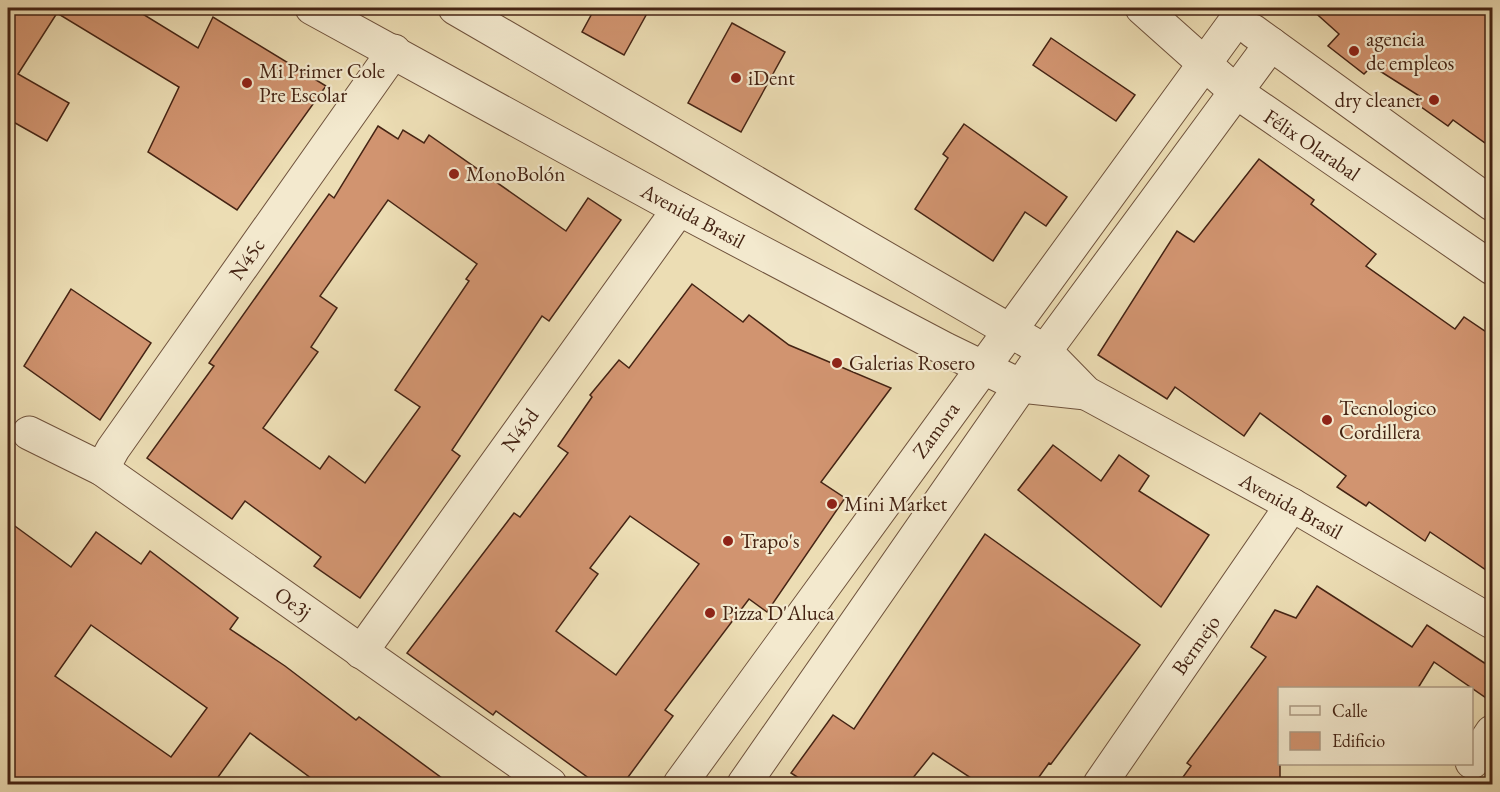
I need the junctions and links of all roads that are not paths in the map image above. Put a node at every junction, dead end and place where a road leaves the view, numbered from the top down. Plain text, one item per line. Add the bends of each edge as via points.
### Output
1 (312, 8) edge
2 (455, 8) edge
3 (1142, 8) edge
4 (1230, 13) edge
5 (1270, 44) junction
6 (394, 51) junction
7 (1204, 63) junction
8 (1235, 91) junction
9 (1492, 204) edge
10 (679, 209) junction
11 (1492, 268) edge
12 (1009, 330) junction
13 (1045, 351) junction
14 (982, 366) junction
15 (1021, 386) junction
16 (1086, 393) junction
17 (29, 433) dead end
18 (102, 469) junction
19 (1292, 505) junction
20 (1492, 622) edge
21 (361, 652) junction
22 (1492, 732) edge
23 (1473, 760) edge
24 (1470, 765) edge
25 (550, 784) edge
26 (680, 784) edge
27 (744, 784) edge
28 (1100, 784) edge
29 (1456, 784) edge

1 - 6 street, Avenida Brasil
2 - 12 street, Avenida Brasil
3 - 7 street, Félix Olarabal
4 - 5 street
4 - 7 street, Zamora
5 - 8 street
5 - 9 street
6 - 10 street, Avenida Brasil
6 - 18 street, N45c via 113,448
7 - 8 street, Félix Olarabal
7 - 12 street, Zamora
8 - 11 street, Félix Olarabal
8 - 13 street
10 - 14 street, Avenida Brasil
10 - 21 street, N45d
12 - 13 street, Avenida Brasil
12 - 14 street, Zamora
13 - 15 street
13 - 16 street, Avenida Brasil
14 - 15 street, Avenida Brasil
14 - 26 street, Zamora
15 - 16 street, Avenida Brasil
15 - 27 street
16 - 19 street, Avenida Brasil
17 - 18 street, Oe3j
18 - 21 street, Oe3j
19 - 20 street, Avenida Brasil
19 - 28 street, Bermejo
21 - 25 street, Oe3j
22 - 23 street
24 - 29 street

